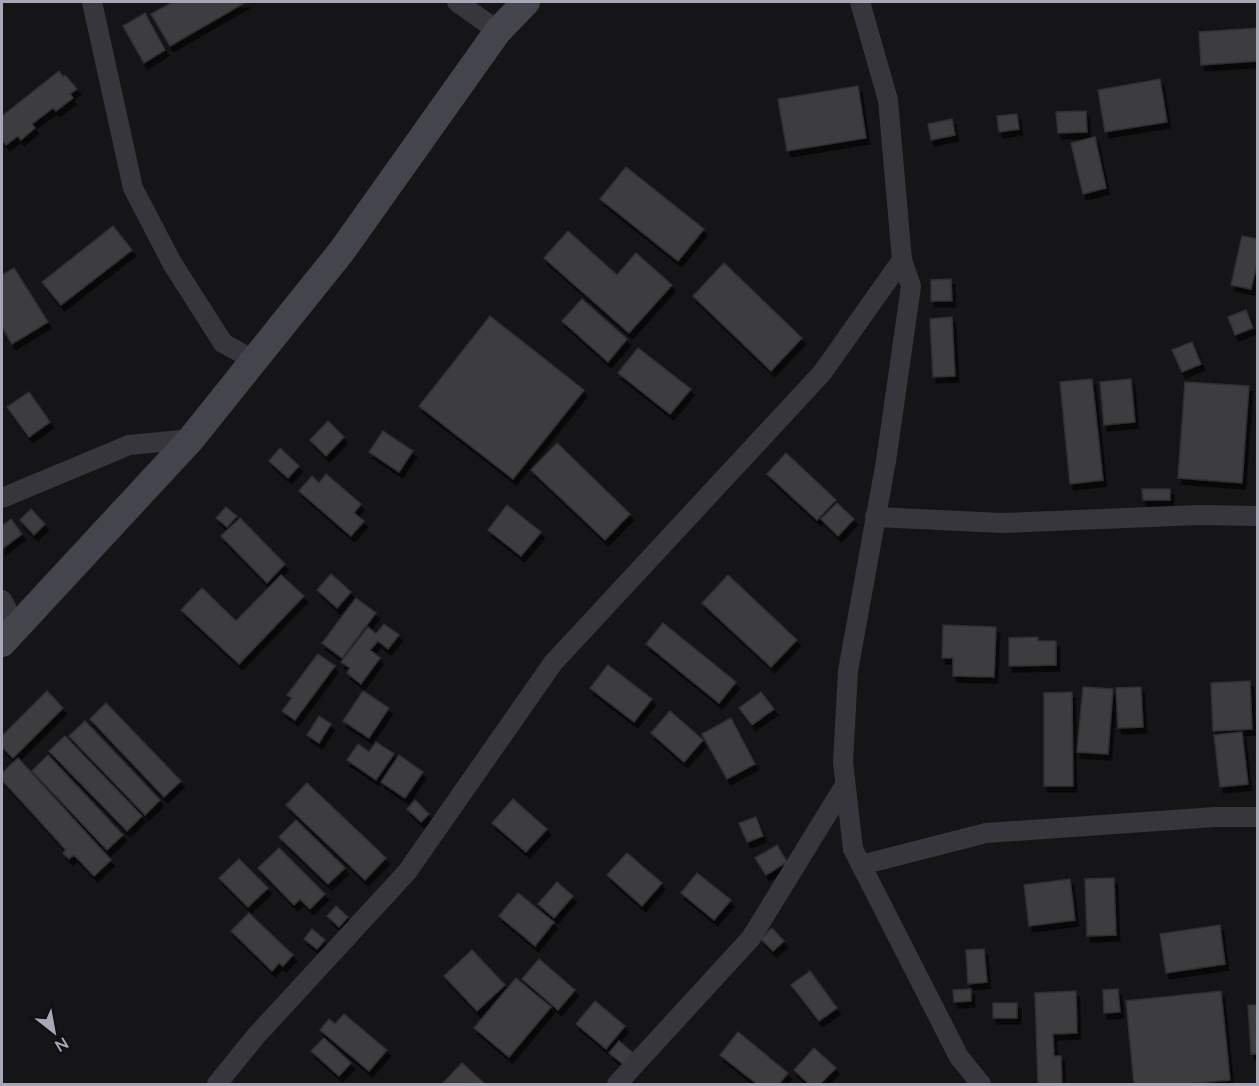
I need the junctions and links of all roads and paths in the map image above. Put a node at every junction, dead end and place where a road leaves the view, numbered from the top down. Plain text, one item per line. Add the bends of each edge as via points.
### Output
1 (93, 2) edge
2 (457, 2) edge
3 (526, 2) edge
4 (860, 2) edge
5 (498, 31) junction
6 (902, 260) junction
7 (254, 360) junction
8 (191, 439) junction
9 (2, 498) edge
10 (1257, 516) edge
11 (875, 517) junction
12 (2, 600) edge
13 (8, 637) edge
14 (845, 785) junction
15 (1257, 817) edge
16 (861, 865) junction
17 (217, 1084) edge
18 (617, 1084) edge
19 (981, 1084) edge

1 - 7 street via 134,188 172,263 223,343
2 - 5 street
3 - 5 street
4 - 6 street via 888,100
5 - 7 street via 341,252
6 - 11 street via 911,286
6 - 17 street via 822,372 553,663 407,872 255,1037
7 - 8 street
8 - 9 street via 129,445
8 - 13 street
10 - 11 street via 1003,523
11 - 14 street via 848,671
12 - 13 street
14 - 16 street via 853,849
14 - 18 street via 751,938
15 - 16 street via 986,833
16 - 19 street via 959,1057

